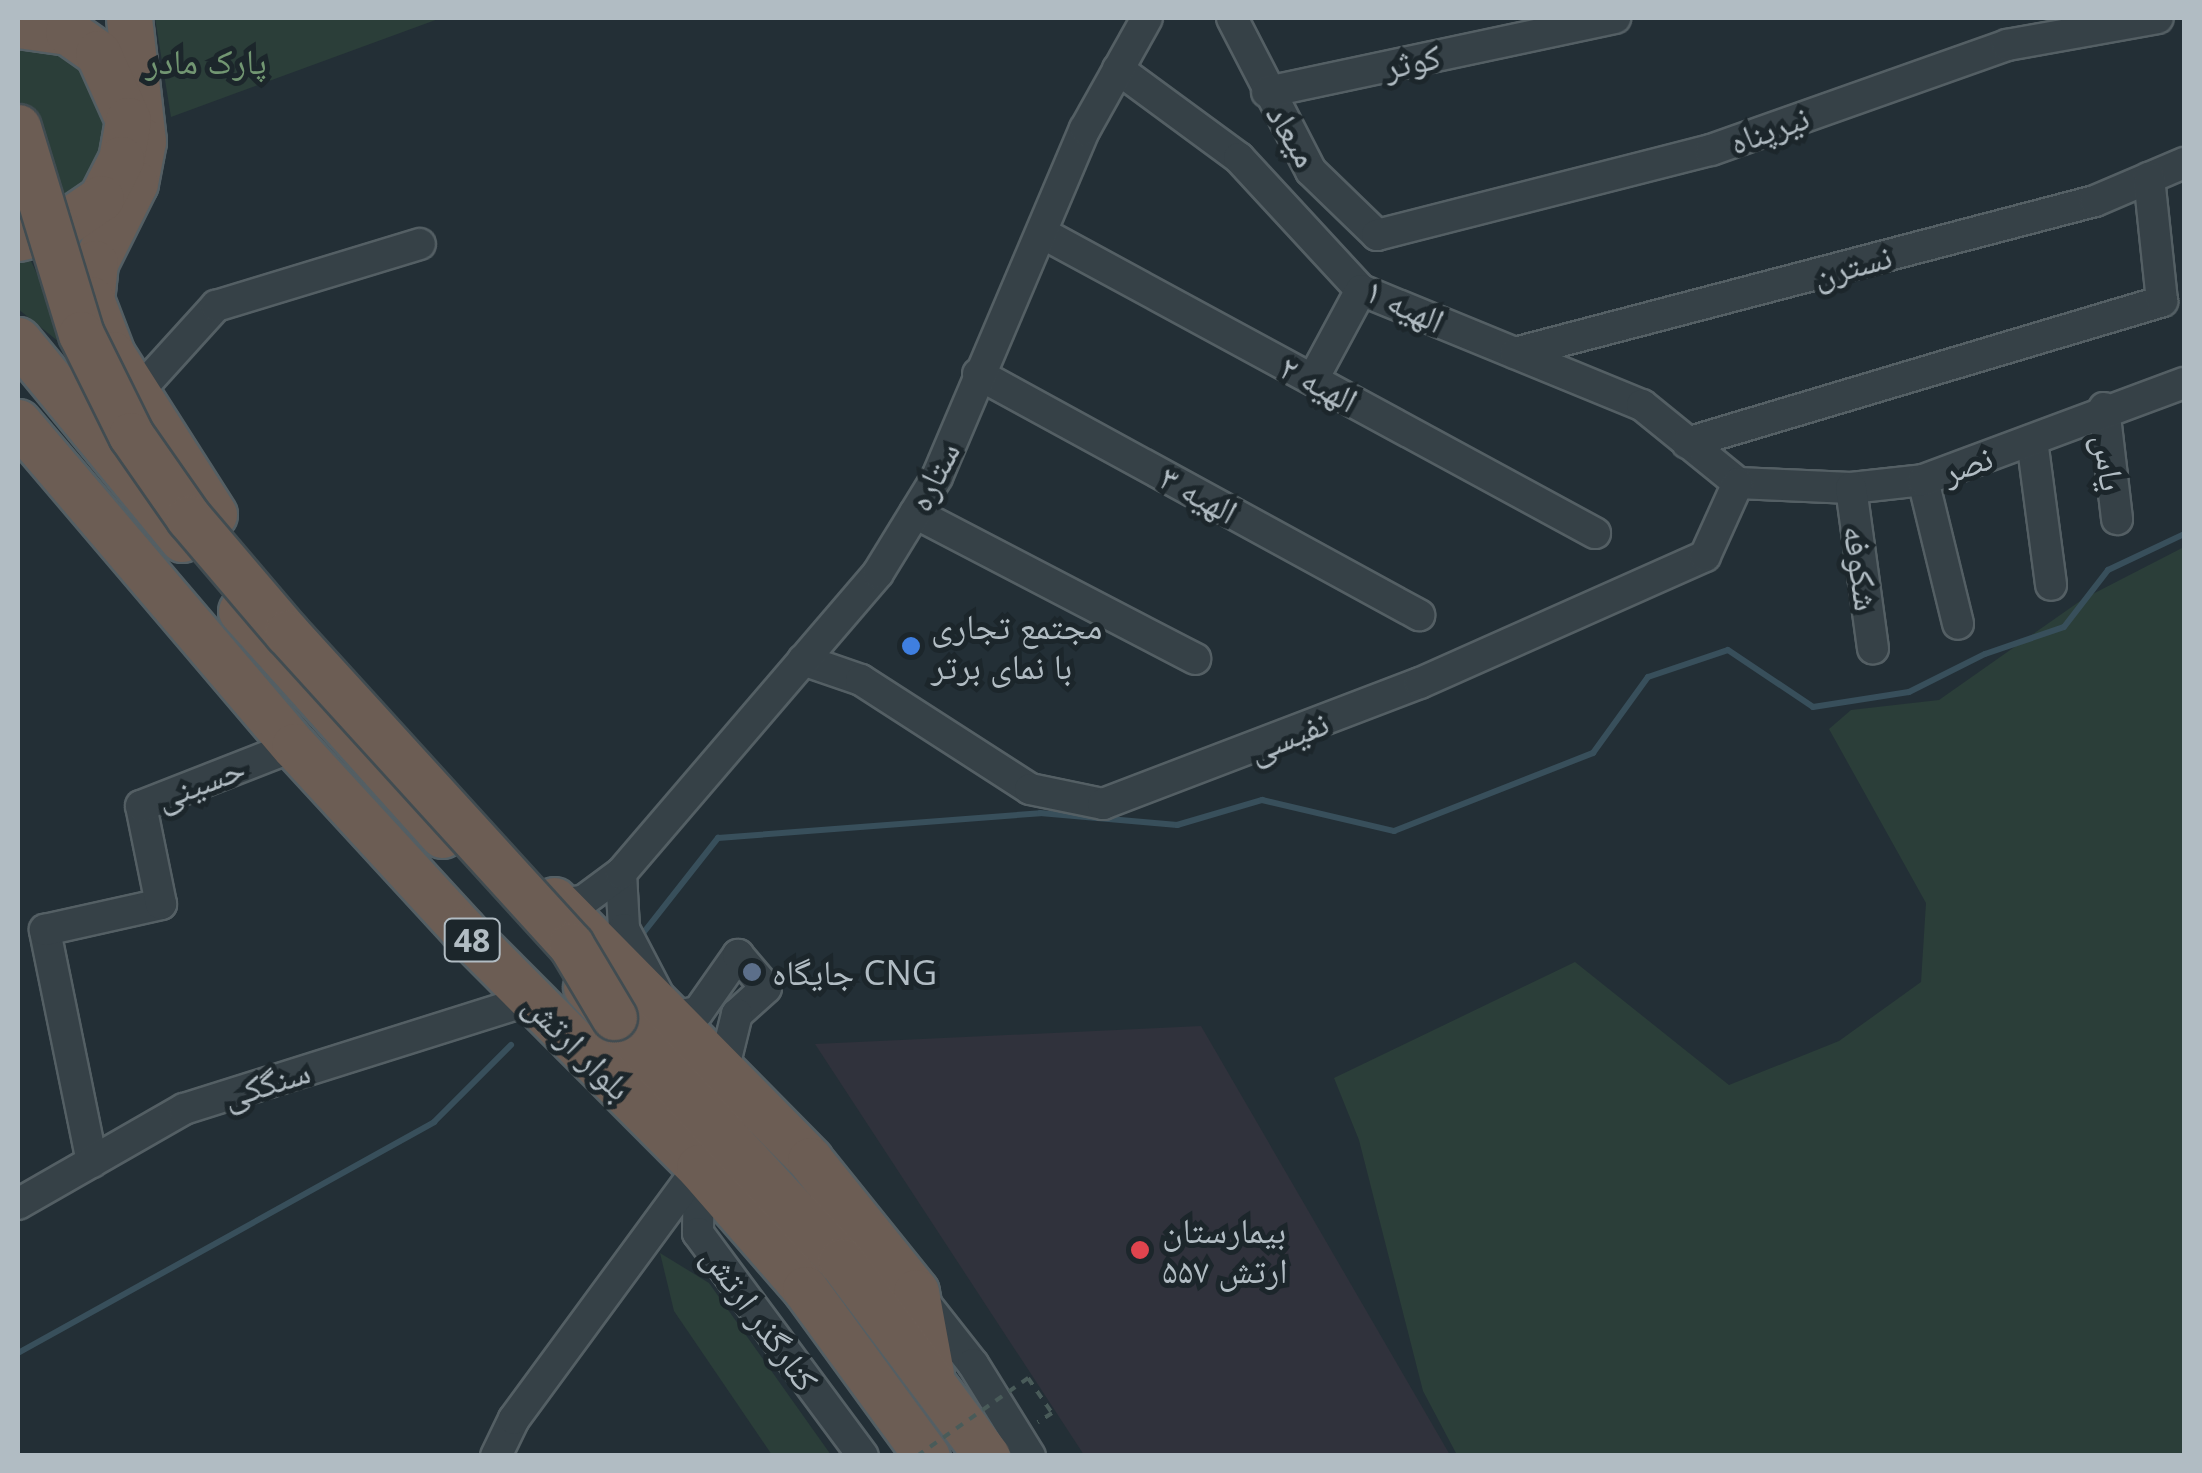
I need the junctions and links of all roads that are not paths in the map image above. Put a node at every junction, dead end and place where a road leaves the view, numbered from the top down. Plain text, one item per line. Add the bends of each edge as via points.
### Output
1 (129, 18) edge
2 (1147, 18) edge
3 (1232, 18) edge
4 (1615, 18) edge
5 (2158, 18) edge
6 (33, 26) edge
7 (1118, 69) junction
8 (1267, 92) junction
9 (18, 127) edge
10 (2184, 163) edge
11 (2150, 178) junction
12 (1044, 234) junction
13 (1377, 236) joint
14 (18, 238) edge
15 (420, 244) dead end
16 (1361, 290) junction
17 (1515, 353) junction
18 (31, 356) edge
19 (978, 374) junction
20 (1312, 380) junction
21 (2184, 383) edge
22 (137, 393) junction
23 (2104, 408) junction
24 (18, 424) edge
25 (2032, 440) junction
26 (1687, 443) junction
27 (183, 471) junction
28 (1924, 480) junction
29 (1738, 484) junction
30 (1851, 488) junction
31 (915, 513) junction
32 (2117, 519) dead end
33 (1595, 533) dead end
34 (2051, 585) dead end
35 (1419, 615) dead end
36 (1958, 624) dead end
37 (1873, 648) dead end
38 (1196, 659) dead end
39 (804, 660) junction
40 (294, 746) junction
41 (621, 873) junction
42 (557, 904) junction
43 (32, 957) edge
44 (532, 999) junction
45 (670, 1017) junction
46 (614, 1018) junction
47 (702, 1078) junction
48 (92, 1162) junction
49 (698, 1167) junction
50 (18, 1204) edge
51 (916, 1292) junction
52 (931, 1374) junction
53 (496, 1456) edge
54 (862, 1456) edge
55 (927, 1456) edge
56 (988, 1456) edge
57 (1030, 1456) edge

1 - 22 highway via 143,142 135,183 96,262 91,299
2 - 7 street, ستاره
3 - 8 street, میعاد
4 - 8 street, کوثر
5 - 13 street, نیرپناه via 2007,45 1711,150
6 - 14 highway via 83,40 108,66 124,100 126,140 101,198 57,228
7 - 12 street, ستاره via 1084,129
7 - 16 street, الهیه ۱ via 1239,158
8 - 13 street, میعاد via 1311,171
9 - 46 highway, 48, bridge via 81,334 131,435 189,518 275,618 571,945
10 - 11 street, نسترن
11 - 17 street, نسترن via 2095,201
11 - 26 street via 2162,300
12 - 19 street, ستاره
12 - 20 street, الهیه ۲
15 - 22 street via 216,306
16 - 17 street, الهیه ۱
16 - 20 street
17 - 26 street, الهیه ۱ via 1642,405
18 - 27 highway
18 - 46 highway, بلوار ارتش via 311,697
19 - 31 street, ستاره via 938,477
19 - 35 street, الهیه ۳
20 - 33 street, الهیه ۲
21 - 23 street, نصر
22 - 27 highway
23 - 25 street, نصر
23 - 32 street, یاس
24 - 40 highway, بلوار ارتش / 48
25 - 28 street, نصر
25 - 34 street
26 - 29 street, الهیه ۱
27 - 42 highway via 286,599
28 - 30 street, نصر
28 - 36 street
29 - 30 street, نصر
29 - 39 street, نفیسی via 1704,556 1420,683 1103,804 1030,789 861,680
30 - 37 street, شکوفه
31 - 38 street
31 - 39 street, ستاره via 878,573
39 - 41 street, ستاره
40 - 43 street, حسینی via 141,806 161,904 45,930
40 - 44 highway, بلوار ارتش / 48
41 - 42 street, ستاره via 583,901
41 - 45 street via 624,929
42 - 45 highway
43 - 48 street
44 - 48 street, سنگکی via 184,1109
44 - 49 highway, بلوار ارتش / 48
45 - 47 highway
45 - 47 street via 698,1012 738,955 766,988 737,1014
46 - 47 highway, 48
47 - 51 highway via 810,1160
47 - 52 highway, بلوار ارتش / 48
48 - 50 street, سنگکی
49 - 53 street via 514,1419
49 - 54 street, کنارگذر ارتش via 698,1232
49 - 55 highway, بلوار ارتش / 48 via 805,1289
51 - 52 highway
51 - 57 street
52 - 56 highway, بلوار ارتش / 48

